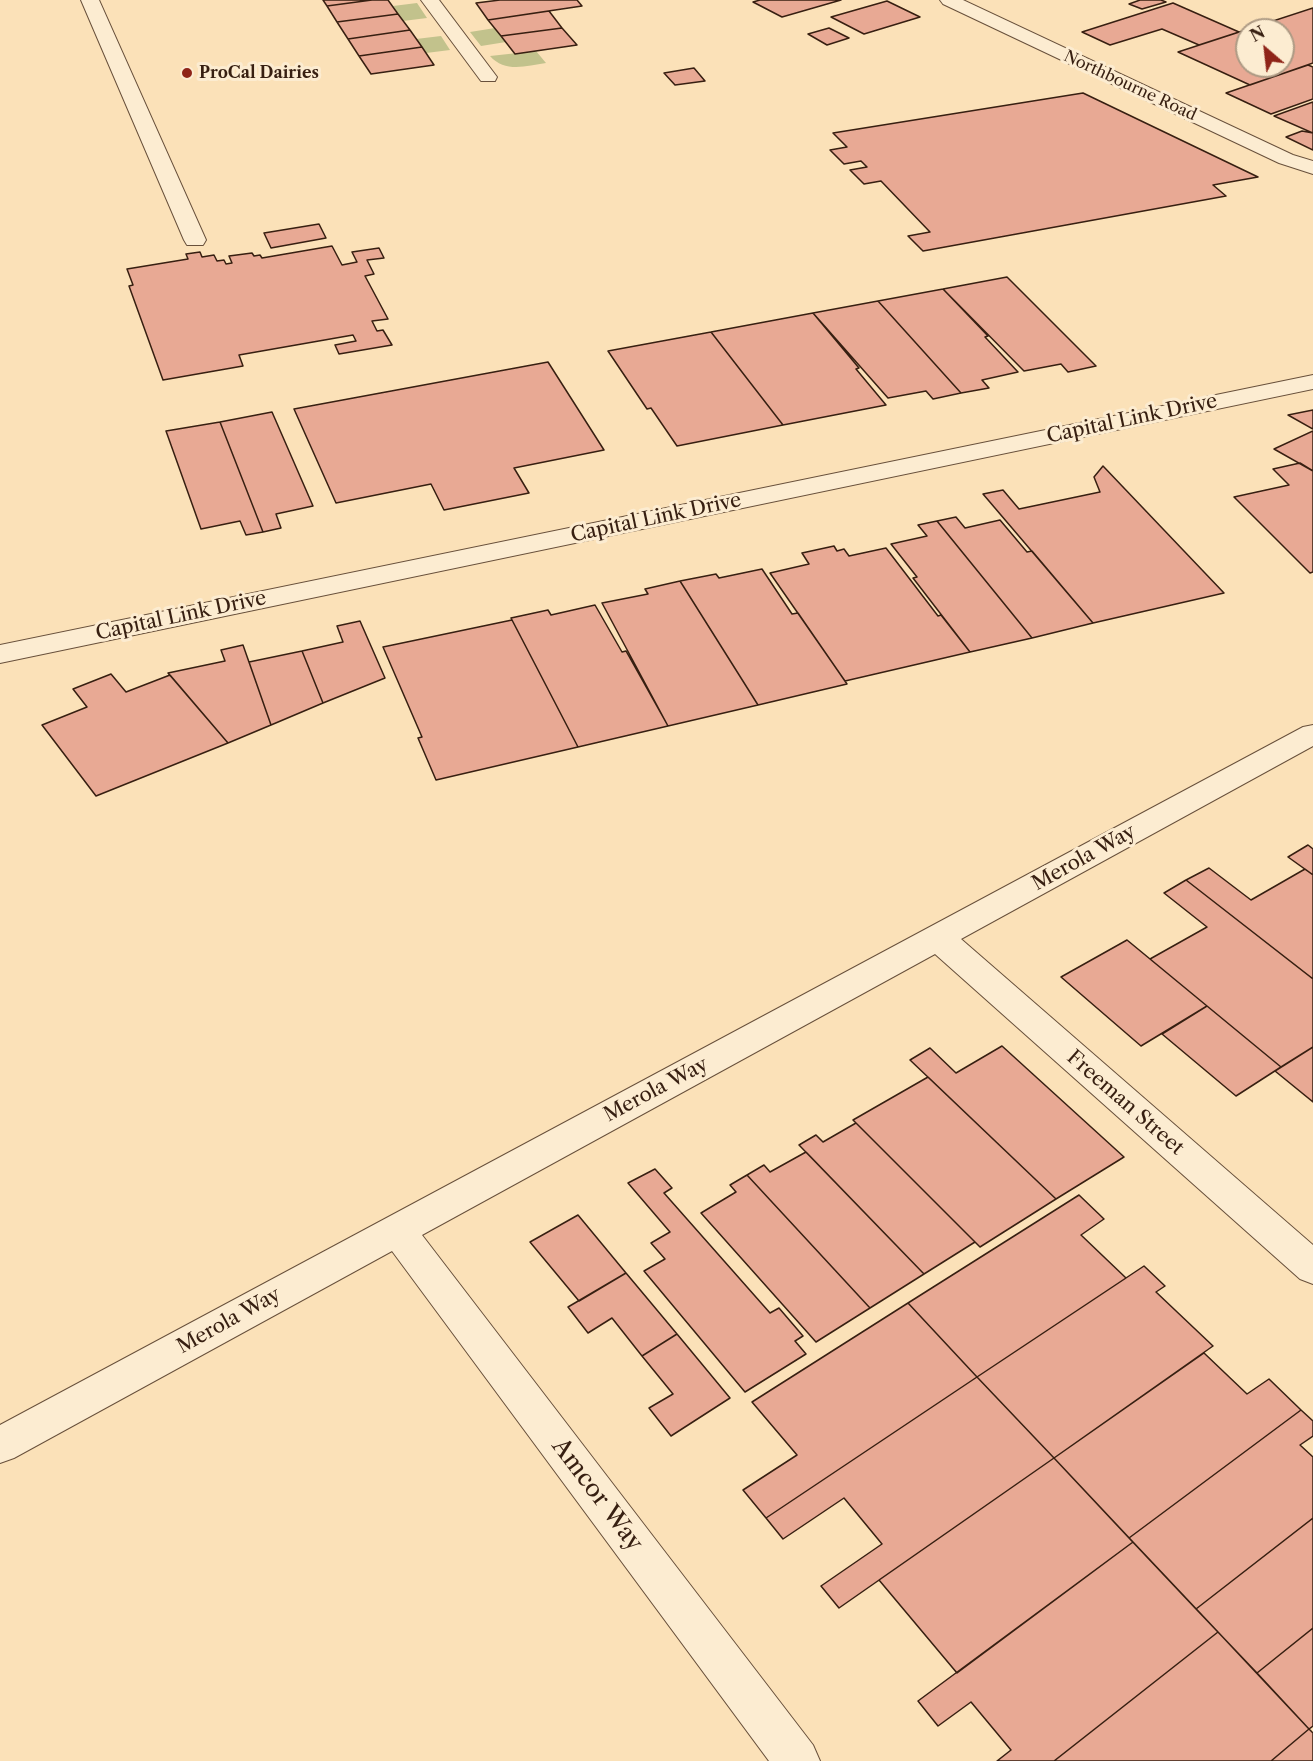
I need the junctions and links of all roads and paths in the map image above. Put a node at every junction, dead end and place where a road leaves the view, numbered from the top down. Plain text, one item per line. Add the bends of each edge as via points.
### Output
1 (90, 0) edge
2 (430, 0) edge
3 (949, 0) edge
4 (488, 77) dead end
5 (1313, 168) edge
6 (195, 240) dead end
7 (1313, 382) edge
8 (0, 654) edge
9 (1313, 734) edge
10 (938, 938) junction
11 (397, 1230) junction
12 (1313, 1268) edge
13 (0, 1445) edge
14 (797, 1761) edge

1 - 6 street
2 - 4 street
3 - 5 street, Northbourne Road via 1286,159
7 - 8 street, Capital Link Drive
9 - 10 street, Merola Way
10 - 11 street, Merola Way
10 - 12 street, Freeman Street
11 - 13 street, Merola Way
11 - 14 street, Amcor Way

